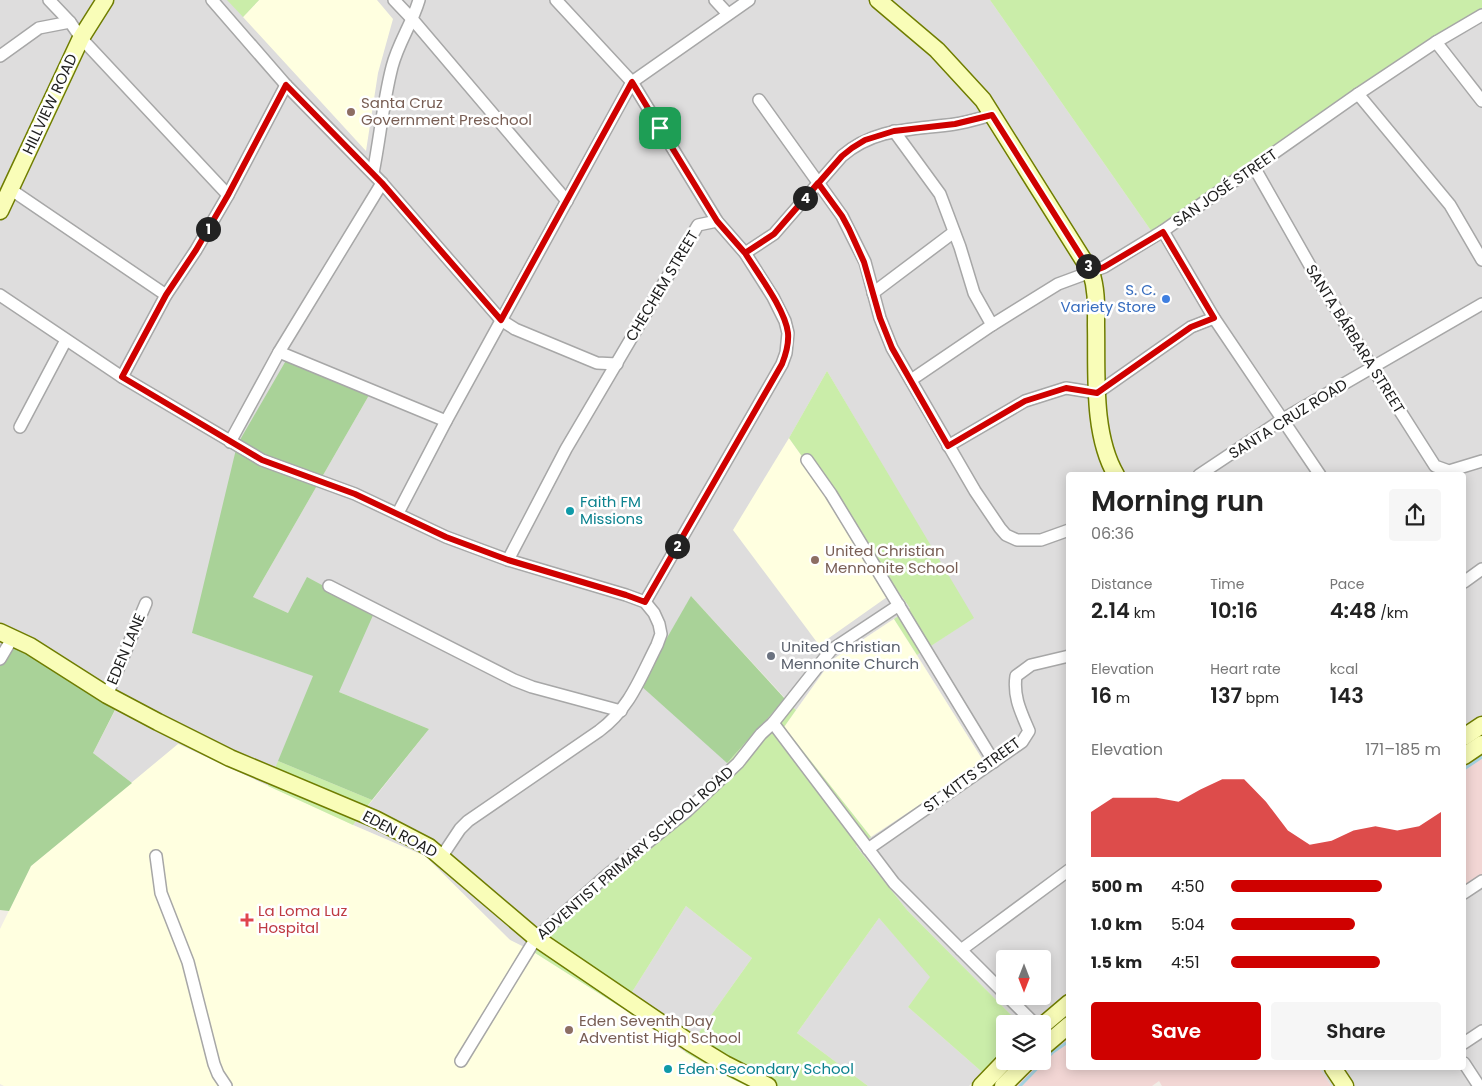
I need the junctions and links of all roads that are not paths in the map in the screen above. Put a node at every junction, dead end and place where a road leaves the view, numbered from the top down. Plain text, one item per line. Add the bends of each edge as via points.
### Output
1 (49, 0) edge
2 (104, 0) edge
3 (212, 0) edge
4 (394, 0) edge
5 (419, 0) edge
6 (556, 0) edge
7 (715, 0) edge
8 (749, 0) edge
9 (878, 0) edge
10 (728, 14) junction
11 (1482, 15) edge
12 (413, 20) junction
13 (70, 22) junction
14 (81, 38) junction
15 (1436, 42) junction
16 (0, 56) edge
17 (632, 82) junction
18 (286, 85) junction
19 (1358, 94) junction
20 (759, 100) dead end
21 (1482, 101) edge
22 (992, 115) junction
23 (894, 131) junction
24 (1254, 167) junction
25 (373, 173) junction
26 (382, 183) junction
27 (818, 183) junction
28 (10, 189) junction
29 (228, 195) junction
30 (567, 201) junction
31 (0, 211) edge
32 (717, 221) junction
33 (954, 232) junction
34 (1163, 232) junction
35 (745, 253) junction
36 (1482, 260) edge
37 (1091, 272) junction
38 (873, 293) junction
39 (0, 295) edge
40 (166, 295) junction
41 (1482, 304) edge
42 (1214, 318) junction
43 (501, 320) junction
44 (992, 325) junction
45 (66, 340) junction
46 (279, 352) junction
47 (617, 364) junction
48 (1372, 367) junction
49 (122, 377) junction
50 (911, 380) junction
51 (1097, 393) junction
52 (1283, 419) junction
53 (446, 420) junction
54 (20, 427) dead end
55 (230, 442) junction
56 (948, 446) junction
57 (807, 460) dead end
58 (1482, 461) edge
59 (1115, 472) edge
60 (1204, 472) edge
61 (1318, 472) edge
62 (1440, 472) edge
63 (398, 513) junction
64 (1066, 531) edge
65 (508, 560) junction
66 (1482, 569) edge
67 (1466, 581) edge
68 (329, 586) dead end
69 (645, 602) junction
70 (146, 603) dead end
71 (899, 605) junction
72 (6, 635) edge
73 (1066, 657) edge
74 (0, 658) edge
75 (107, 695) junction
76 (621, 711) junction
77 (773, 723) junction
78 (1482, 725) edge
79 (1466, 736) edge
80 (1482, 744) edge
81 (1466, 755) edge
82 (994, 762) junction
83 (868, 849) junction
84 (156, 856) dead end
85 (442, 856) junction
86 (1066, 872) edge
87 (1482, 880) edge
88 (1466, 892) edge
89 (536, 938) junction
90 (961, 950) junction
91 (996, 985) edge
92 (1016, 1005) edge
93 (1066, 1007) edge
94 (1026, 1015) edge
95 (1066, 1026) edge
96 (1051, 1027) edge
97 (1482, 1031) edge
98 (1051, 1034) edge
99 (1466, 1042) edge
100 (461, 1061) dead end
101 (1466, 1066) edge
102 (996, 1070) edge
103 (1019, 1070) edge
104 (1334, 1070) edge
105 (226, 1086) edge
106 (768, 1086) edge
107 (980, 1086) edge
108 (1003, 1086) edge
109 (1345, 1086) edge
110 (1479, 1086) edge

1 - 13 street
2 - 14 street, HILLVIEW ROAD
3 - 18 street
4 - 12 street
5 - 12 street
6 - 17 street
7 - 10 street
8 - 10 street
9 - 22 street via 952,65
10 - 17 street
11 - 15 street, SAN JOSÉ STREET
12 - 25 street via 401,40 392,67
12 - 30 street
13 - 14 street
13 - 16 street via 39,28
14 - 28 street, HILLVIEW ROAD
14 - 29 street
15 - 19 street, SAN JOSÉ STREET
15 - 21 street
17 - 30 street
17 - 32 street
18 - 25 street
18 - 29 street
19 - 24 street, SAN JOSÉ STREET
19 - 36 street via 1450,205
20 - 27 street
22 - 23 street via 955,124
22 - 37 street
23 - 27 street via 865,140 852,148
23 - 33 street via 940,194
24 - 34 street, SAN JOSÉ STREET
24 - 48 street, SANTA BÁRBARA STREET
25 - 26 street
26 - 43 street
26 - 46 street
27 - 35 street via 774,234
27 - 38 street via 849,229
28 - 31 street, HILLVIEW ROAD
28 - 40 street
29 - 40 street
30 - 43 street
32 - 35 street
32 - 47 street, CHECHEM STREET via 698,225
33 - 38 street
33 - 44 street via 974,293
34 - 37 street, SAN JOSÉ STREET
34 - 42 street
35 - 69 street via 785,321 788,333 786,353
37 - 44 street, SAN JOSÉ STREET via 1058,284
37 - 51 street via 1096,299
38 - 50 street via 892,348
39 - 45 street
40 - 49 street
41 - 48 street, SANTA CRUZ ROAD
42 - 51 street via 1191,327
42 - 52 street
43 - 47 street via 596,363
43 - 53 street
44 - 50 street, SAN JOSÉ STREET
45 - 49 street
45 - 54 street
46 - 53 street
46 - 55 street
47 - 65 street, CHECHEM STREET via 566,449
48 - 52 street, SANTA CRUZ ROAD
48 - 62 street, SANTA BÁRBARA STREET
49 - 55 street
50 - 56 street
51 - 56 street via 1066,388 1025,401
51 - 59 street via 1104,445
52 - 60 street, SANTA CRUZ ROAD
52 - 61 street
53 - 63 street
55 - 63 street via 262,460 336,486
56 - 64 street via 1006,535 1016,540 1035,540
57 - 71 street via 832,494
58 - 62 street, SANTA BÁRBARA STREET
63 - 65 street via 446,537
65 - 69 street
66 - 67 street
68 - 76 street via 514,680
69 - 76 street via 654,613 661,634
70 - 75 street, EDEN LANE
71 - 77 street, ADVENTIST PRIMARY SCHOOL ROAD via 831,650
71 - 82 street
72 - 74 street
72 - 75 street, EDEN ROAD
73 - 82 street, ST. KITTS STREET via 1031,666 1016,676 1016,701 1029,731 1022,742
75 - 85 street, EDEN ROAD via 230,758 375,819 424,843
76 - 85 street via 599,731 468,821
77 - 83 street
77 - 89 street, ADVENTIST PRIMARY SCHOOL ROAD via 738,763 687,811 607,875
78 - 79 street
80 - 81 street
82 - 83 street, ST. KITTS STREET
83 - 90 street via 894,883
84 - 105 street via 161,893 188,962 214,1064
85 - 89 street, EDEN ROAD
86 - 90 street
87 - 88 street
89 - 100 street, ADVENTIST PRIMARY SCHOOL ROAD
89 - 106 street, EDEN ROAD via 689,1042
90 - 91 street
92 - 94 street
93 - 96 street
95 - 98 street
97 - 99 street
101 - 110 street
102 - 107 street
103 - 108 street
104 - 109 street

